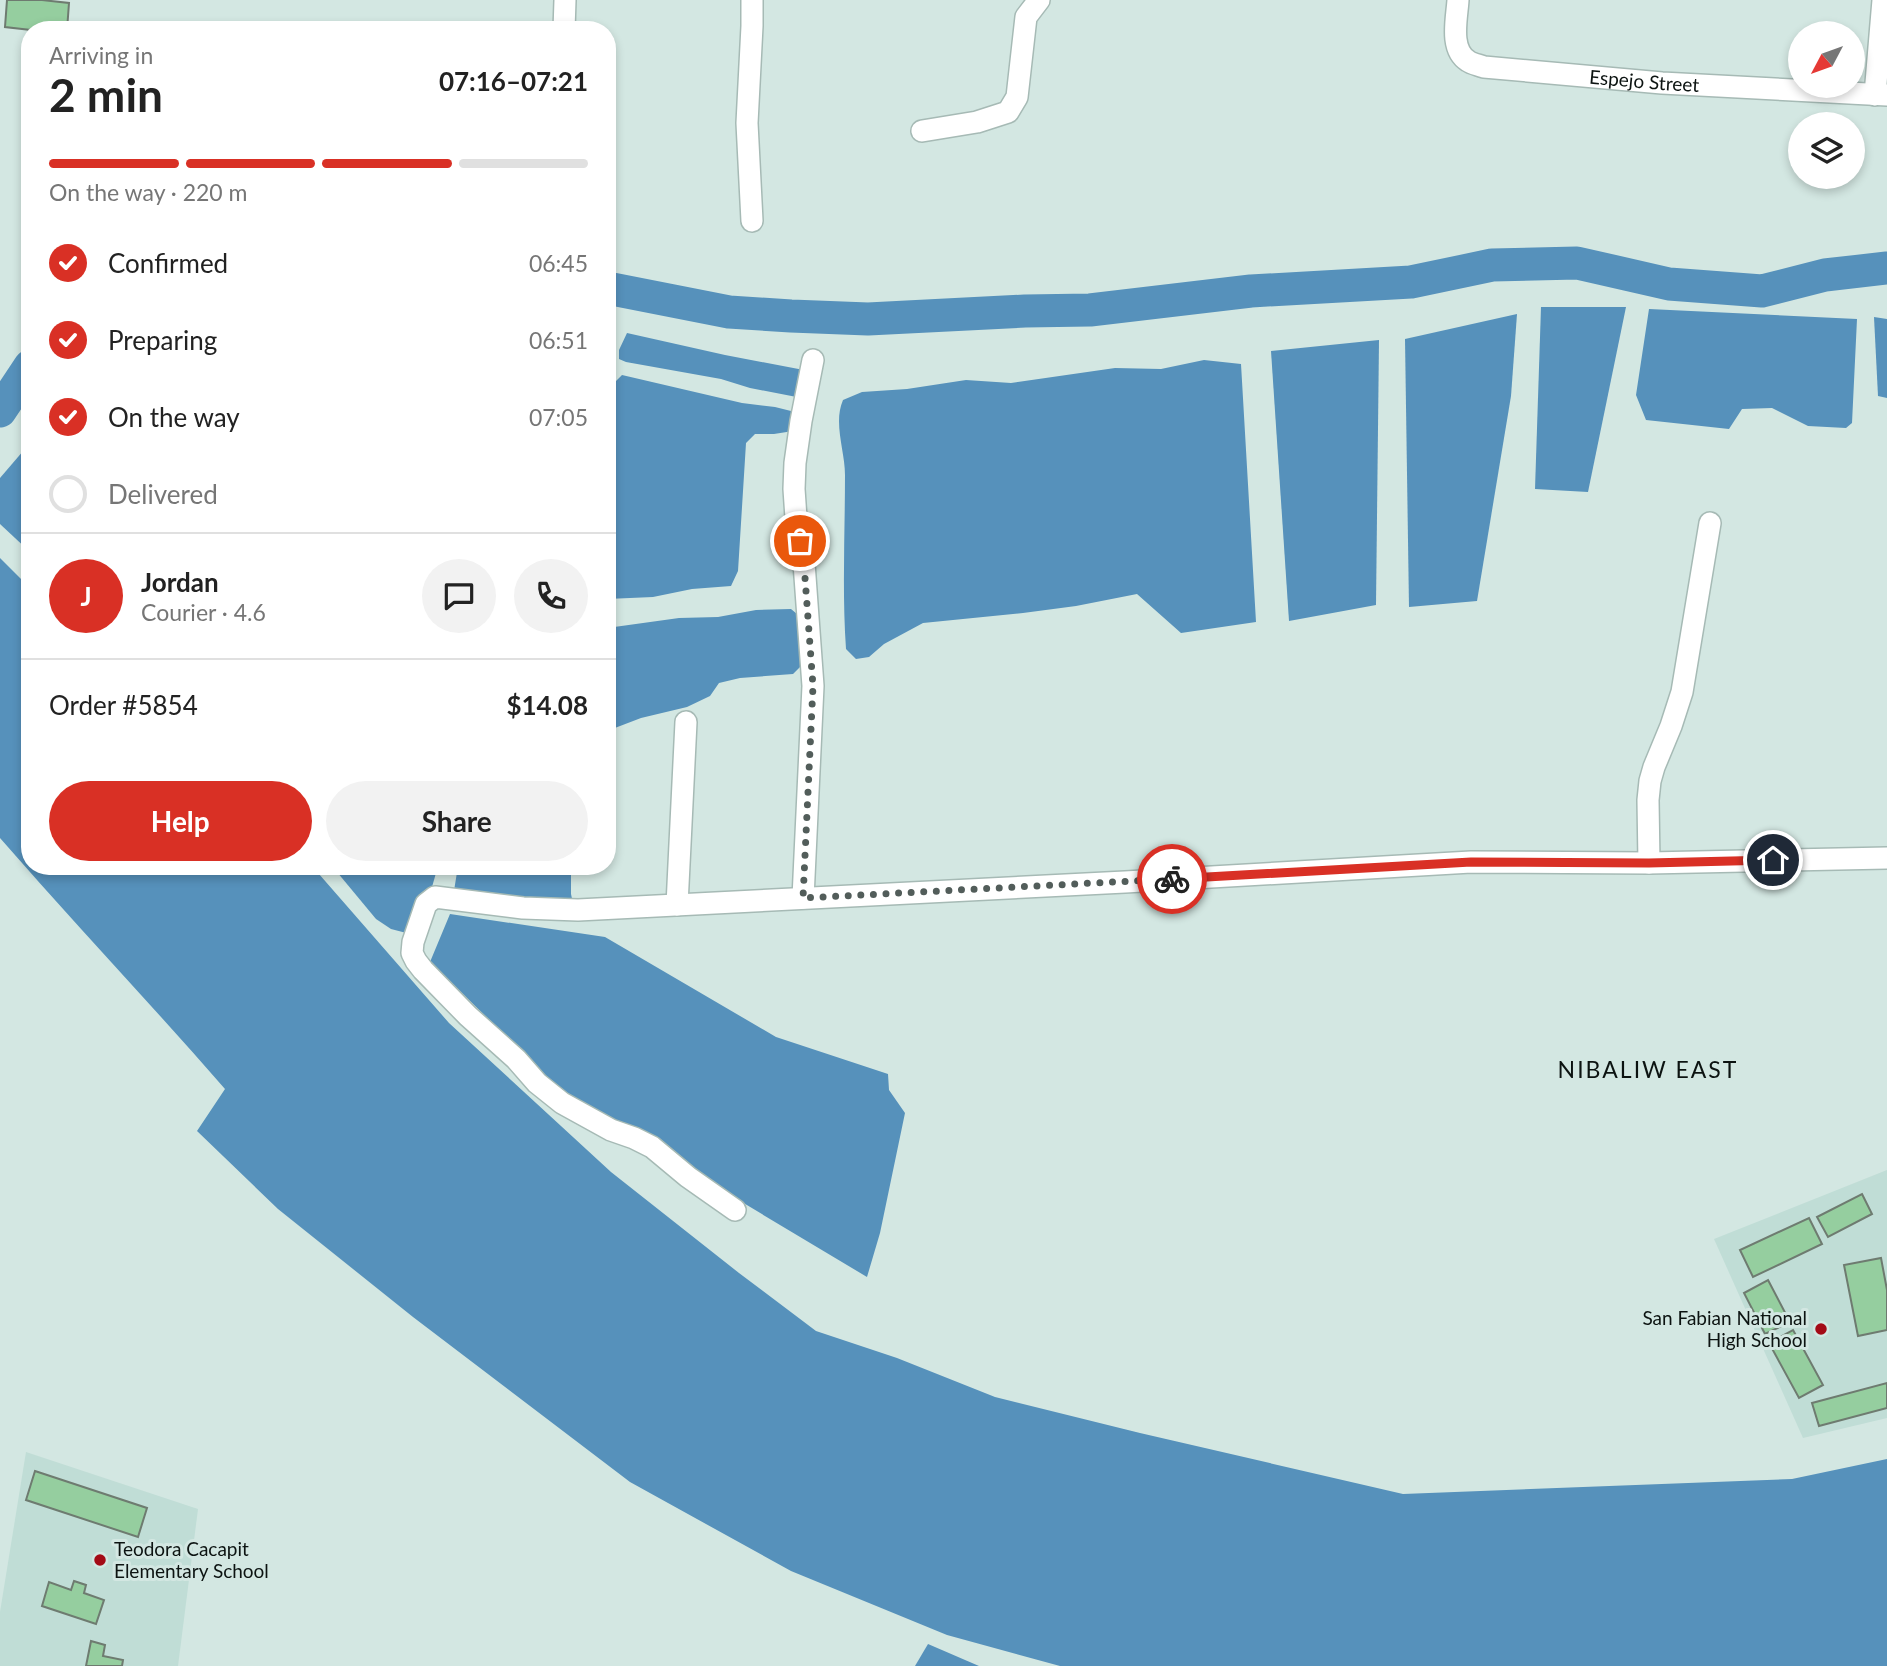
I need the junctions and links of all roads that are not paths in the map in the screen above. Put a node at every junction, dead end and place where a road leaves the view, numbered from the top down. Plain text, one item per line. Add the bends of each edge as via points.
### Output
1 (565, 0) edge
2 (752, 0) edge
3 (1039, 0) edge
4 (1458, 0) edge
5 (1883, 0) edge
6 (564, 21) edge
7 (1881, 95) edge
8 (922, 131) dead end
9 (752, 221) dead end
10 (813, 360) dead end
11 (1710, 523) dead end
12 (686, 722) dead end
13 (1887, 858) edge
14 (1649, 863) junction
15 (803, 898) junction
16 (677, 905) junction
17 (735, 1210) dead end

1 - 6 street
2 - 9 street via 747,123
3 - 8 street via 1026,17 1017,97 1008,112
4 - 7 street, Espejo Street via 1456,40 1460,51 1469,62 1485,67
5 - 7 street
10 - 15 street via 795,476 813,686
11 - 14 street via 1682,692 1650,781
12 - 16 street
13 - 14 street
14 - 15 street via 1471,862
15 - 16 street
16 - 17 street via 578,911 435,897 426,904 412,953 468,1016 562,1103 652,1147

